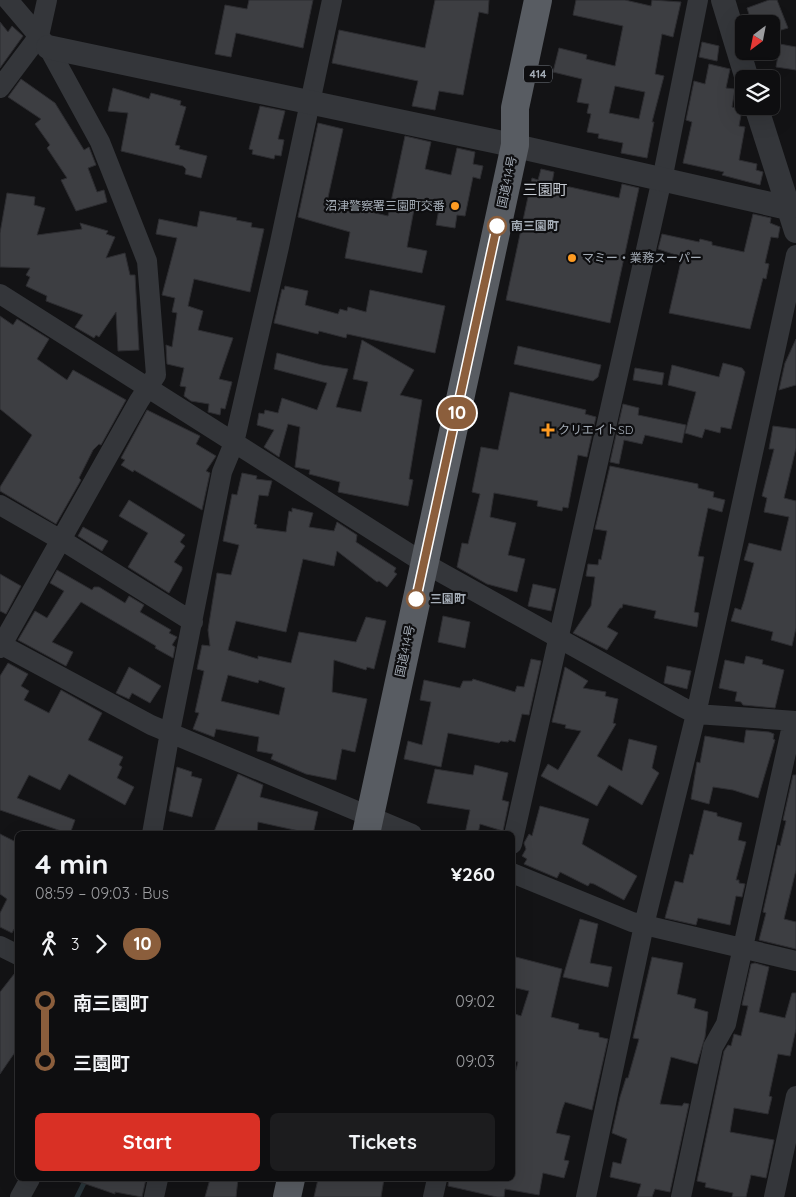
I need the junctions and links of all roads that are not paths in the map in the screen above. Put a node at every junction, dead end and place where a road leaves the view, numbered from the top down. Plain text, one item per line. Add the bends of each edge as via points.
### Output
1 (8, 0) edge
2 (47, 0) edge
3 (332, 0) edge
4 (538, 0) edge
5 (554, 0) edge
6 (698, 0) edge
7 (723, 0) edge
8 (43, 41) junction
9 (744, 70) edge
10 (0, 88) edge
11 (309, 103) junction
12 (759, 115) edge
13 (514, 145) junction
14 (662, 180) junction
15 (793, 205) edge
16 (796, 231) edge
17 (796, 255) edge
18 (0, 294) edge
19 (149, 387) junction
20 (234, 443) junction
21 (0, 505) edge
22 (60, 541) junction
23 (424, 563) junction
24 (193, 622) junction
25 (559, 640) junction
26 (1, 647) edge
27 (696, 714) junction
28 (794, 721) edge
29 (170, 732) junction
30 (367, 825) edge
31 (153, 831) edge
32 (397, 831) edge
33 (515, 831) edge
34 (515, 873) edge
35 (644, 925) junction
36 (743, 949) junction
37 (796, 961) edge
38 (796, 1096) edge
39 (29, 1181) edge
40 (158, 1181) edge
41 (290, 1181) edge
42 (437, 1181) edge
43 (20, 1197) edge
44 (154, 1197) edge
45 (286, 1197) edge
46 (434, 1197) edge
47 (586, 1197) edge
48 (681, 1197) edge
49 (774, 1197) edge

1 - 8 street
2 - 8 street
3 - 11 street
4 - 13 highway, 国道414号 / 414 via 515,108
5 - 13 highway, 国道414号 / 414 via 530,111
6 - 14 street
7 - 9 street
8 - 10 street
8 - 11 street
8 - 19 street via 100,142 147,261 156,375
11 - 13 street
11 - 20 street
12 - 15 street
13 - 14 street
13 - 23 highway, 国道414号 / 414
14 - 15 street
14 - 25 street
15 - 16 street
17 - 27 street
18 - 19 street
19 - 20 street
19 - 22 street
20 - 23 street
20 - 24 street via 222,472
21 - 22 street
22 - 24 street
22 - 26 street
23 - 25 street
23 - 30 highway, 国道414号 / 414
24 - 29 street
25 - 27 street
25 - 33 street
26 - 29 street via 150,725
27 - 28 street
27 - 35 street
28 - 36 street
29 - 30 street via 341,803
29 - 31 street
30 - 32 street
34 - 35 street
35 - 36 street
35 - 47 street
36 - 37 street
36 - 48 street via 726,1024 713,1048
38 - 49 street
39 - 43 street
40 - 44 street
41 - 45 highway
42 - 46 street

